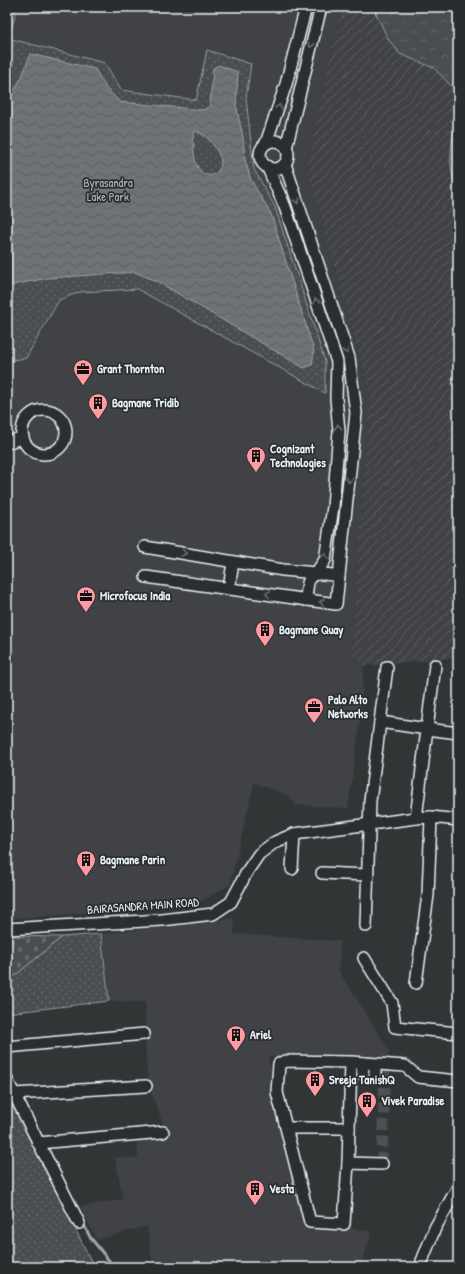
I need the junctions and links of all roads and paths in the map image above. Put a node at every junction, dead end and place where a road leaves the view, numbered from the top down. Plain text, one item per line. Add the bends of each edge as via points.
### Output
1 (306, 7) edge
2 (321, 7) edge
3 (266, 143) junction
4 (286, 148) junction
5 (285, 164) junction
6 (267, 166) junction
7 (23, 437) dead end
8 (7, 443) edge
9 (145, 546) dead end
10 (233, 562) junction
11 (316, 573) junction
12 (339, 576) junction
13 (146, 577) dead end
14 (229, 588) junction
15 (306, 600) junction
16 (435, 665) dead end
17 (387, 668) dead end
18 (380, 722) junction
19 (427, 729) junction
20 (458, 733) edge
21 (431, 817) junction
22 (416, 818) junction
23 (458, 820) edge
24 (368, 823) junction
25 (294, 834) junction
26 (292, 869) dead end
27 (322, 873) dead end
28 (367, 875) junction
29 (366, 926) dead end
30 (7, 929) edge
31 (364, 958) dead end
32 (416, 983) dead end
33 (458, 1033) edge
34 (144, 1034) dead end
35 (7, 1047) edge
36 (365, 1068) junction
37 (7, 1080) edge
38 (458, 1081) edge
39 (146, 1086) dead end
40 (14, 1094) junction
41 (288, 1128) junction
42 (350, 1128) junction
43 (163, 1132) dead end
44 (38, 1143) junction
45 (348, 1163) junction
46 (382, 1164) dead end
47 (458, 1189) edge
48 (79, 1223) dead end
49 (422, 1261) dead end

3 -> 1 street via 286,84
2 -> 4 street
3 - 4 street via 280,142
3 - 6 street via 261,155
4 - 5 street via 288,156
5 - 6 street via 274,168
5 -> 12 street via 349,358 356,413
11 -> 6 street via 325,560 333,507 339,431 336,398 337,362 285,207
7 - 8 street
9 -> 10 street
10 - 11 street
10 - 14 street
11 - 12 street
11 - 15 street via 310,576 307,584
12 -> 15 street via 336,604
13 - 14 street
15 -> 14 street
16 - 19 street
17 - 18 street
18 - 19 street
18 - 24 street
19 - 20 street
19 - 22 street
21 - 22 street, BAIRASANDRA MAIN ROAD
21 - 23 street, BAIRASANDRA MAIN ROAD
21 - 32 street via 428,895
22 - 24 street, BAIRASANDRA MAIN ROAD
24 - 25 street, BAIRASANDRA MAIN ROAD
24 - 28 street
25 - 26 street
25 - 30 street, BAIRASANDRA MAIN ROAD via 275,842 259,854 231,902 213,914 162,920
27 - 28 street
28 - 29 street
31 - 33 street via 392,1003 395,1026
34 - 35 street
36 - 38 street via 405,1066 418,1077
36 - 41 street via 285,1061 279,1064 277,1092
36 - 42 street
37 - 40 street
39 - 40 street
40 - 44 street
41 - 42 street
41 - 45 street via 310,1222 344,1224
42 - 45 street
43 - 44 street
44 - 48 street
45 - 46 street
47 - 49 street via 435,1228

